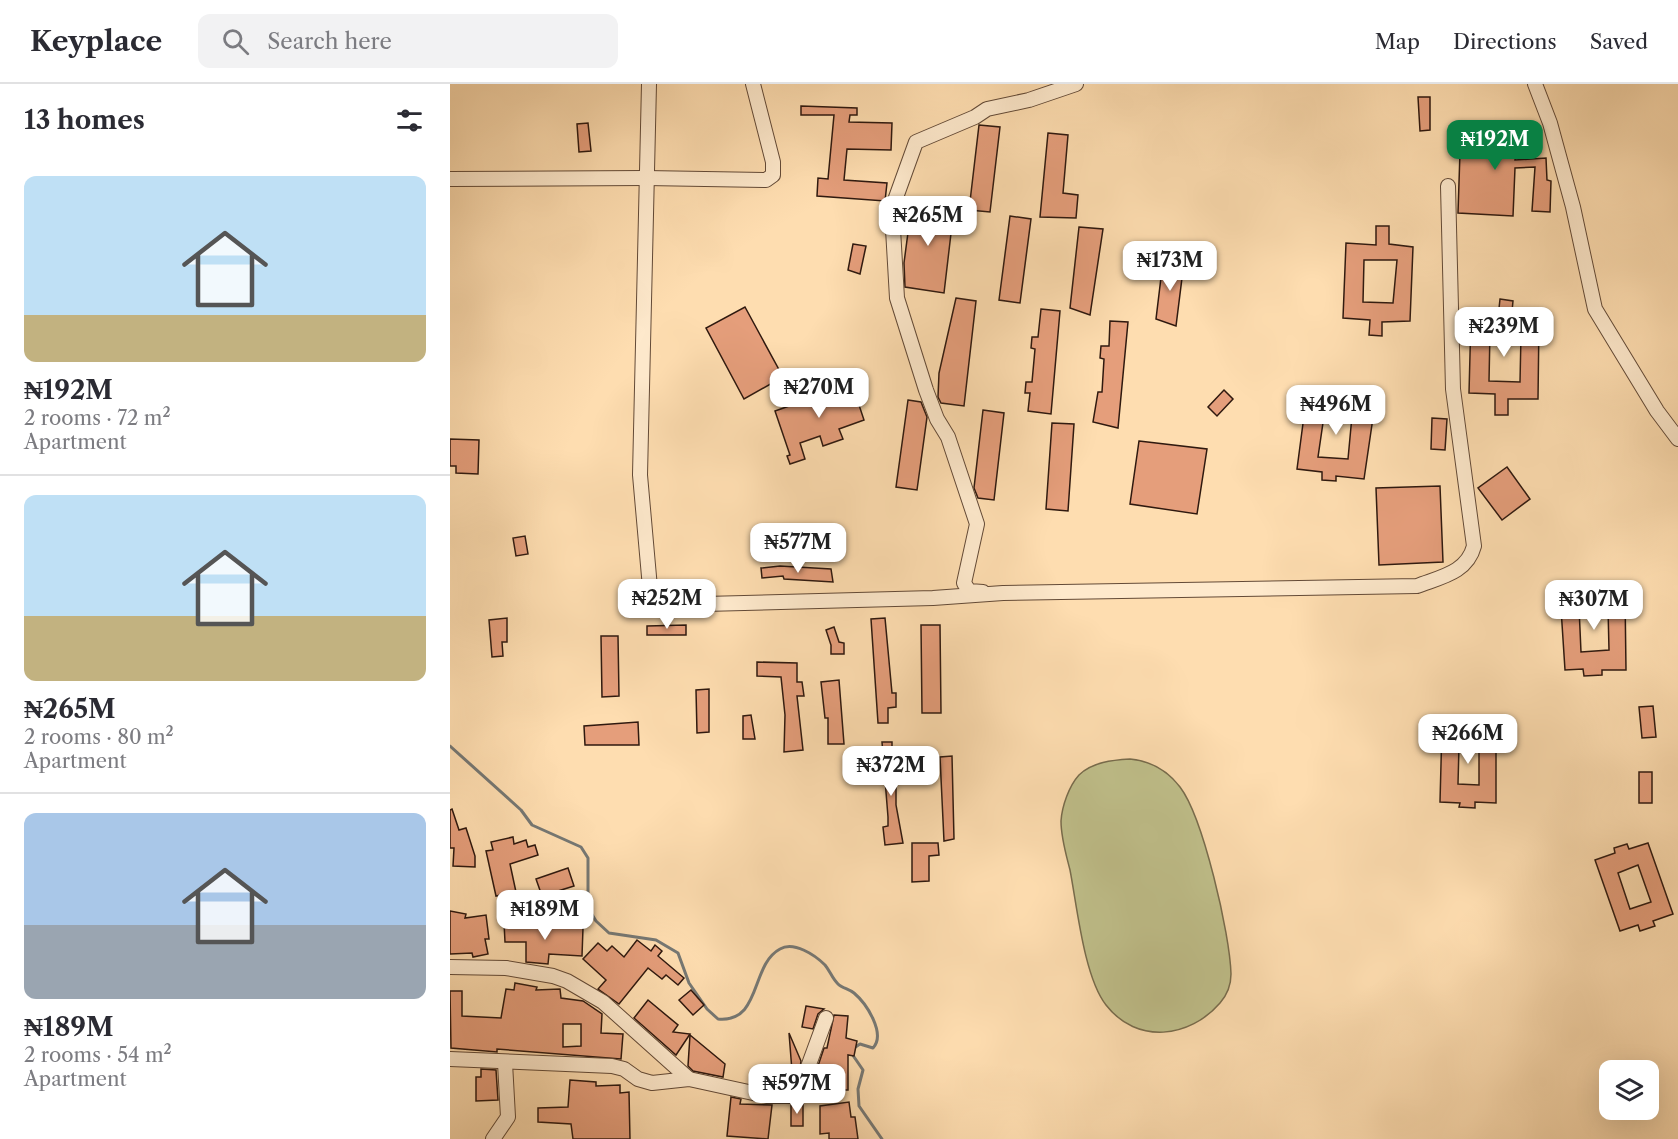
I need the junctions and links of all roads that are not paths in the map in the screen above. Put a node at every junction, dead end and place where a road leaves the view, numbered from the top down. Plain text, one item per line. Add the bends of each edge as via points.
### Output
1 (649, 84) edge
2 (753, 84) edge
3 (1076, 84) edge
4 (1535, 84) edge
5 (646, 178) junction
6 (450, 179) edge
7 (1448, 186) dead end
8 (1678, 439) edge
9 (1003, 593) junction
10 (450, 967) edge
11 (826, 1018) dead end
12 (450, 1059) edge
13 (505, 1063) junction
14 (689, 1079) junction
15 (493, 1139) edge

1 - 5 street
2 - 5 street via 773,175 766,180
3 - 9 street via 987,109 916,142 894,203 897,298 926,390 948,437 977,524 964,583 969,591
4 - 8 street via 1573,207 1595,309
5 - 6 street
5 - 9 street via 640,475 651,599 665,605
7 - 9 street via 1453,389 1474,546 1463,566 1417,586
10 - 14 street via 506,968 567,981 603,1002
11 - 14 street via 808,1067 807,1090 790,1096 767,1096
12 - 13 street
13 - 14 street via 612,1066 652,1083
13 - 15 street via 508,1117

